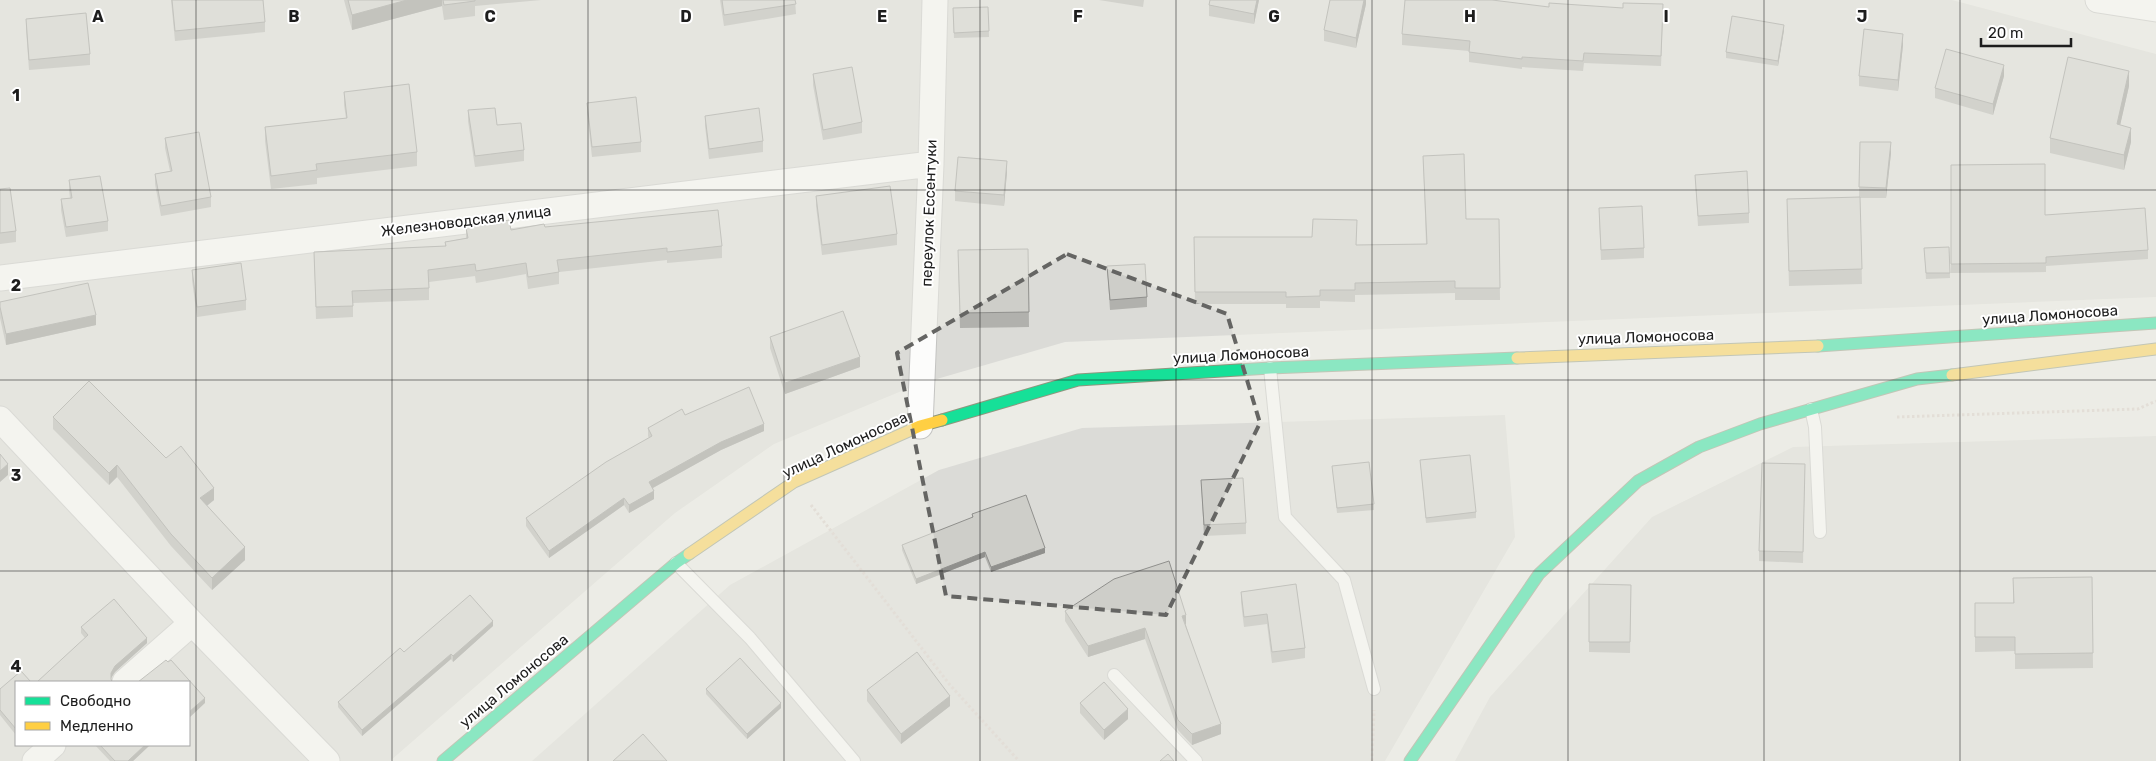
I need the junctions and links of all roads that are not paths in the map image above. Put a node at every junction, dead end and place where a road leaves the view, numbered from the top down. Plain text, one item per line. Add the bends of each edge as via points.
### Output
1 (935, 0) edge
2 (2098, 0) edge
3 (2156, 9) edge
4 (932, 164) junction
5 (0, 278) edge
6 (2156, 323) edge
7 (2156, 349) edge
8 (1270, 368) junction
9 (1811, 409) junction
10 (0, 419) edge
11 (920, 426) junction
12 (1820, 532) dead end
13 (676, 563) junction
14 (192, 623) junction
15 (1114, 675) dead end
16 (126, 681) edge
17 (1374, 689) road end
18 (52, 746) edge
19 (35, 761) edge
20 (327, 761) edge
21 (444, 761) edge
22 (854, 761) edge
23 (1196, 761) edge
24 (1410, 761) edge

1 - 4 street, переулок Ессентуки
2 - 3 street
4 - 5 street, Железноводская улица
4 - 11 street, переулок Ессентуки
6 - 8 main road, улица Ломоносова via 1833,345
7 - 9 main road via 1917,379
8 - 11 main road, улица Ломоносова via 1078,380
8 - 17 lane via 1285,518 1344,580
9 - 12 lane via 1815,428
9 - 24 main road via 1699,447 1638,481 1539,574
10 - 14 street
11 - 13 main road, улица Ломоносова via 794,482
13 - 21 main road, улица Ломоносова
13 - 22 lane via 750,638
14 - 16 street
14 - 20 street
15 - 23 lane
18 - 19 street

